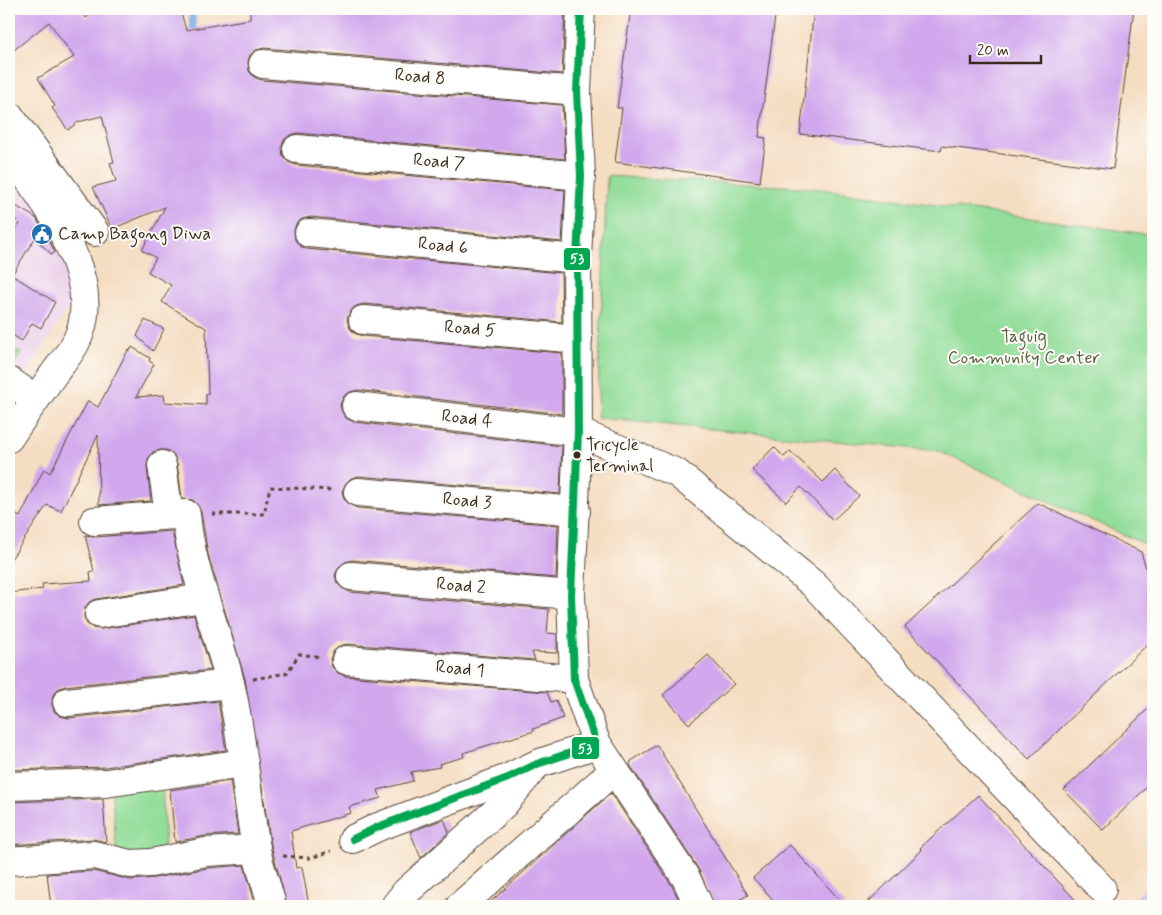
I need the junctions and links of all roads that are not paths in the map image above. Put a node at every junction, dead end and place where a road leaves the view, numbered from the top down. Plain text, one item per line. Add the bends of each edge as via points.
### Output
1 (581, 9) edge
2 (263, 64) dead end
3 (577, 91) junction
4 (9, 115) edge
5 (297, 148) dead end
6 (9, 152) edge
7 (581, 176) junction
8 (95, 232) dead end
9 (309, 233) dead end
10 (577, 259) junction
11 (363, 320) dead end
12 (578, 339) junction
13 (9, 380) edge
14 (36, 399) junction
15 (356, 406) dead end
16 (578, 432) junction
17 (9, 438) edge
18 (162, 465) dead end
19 (358, 492) road end
20 (576, 511) junction
21 (177, 515) junction
22 (94, 521) dead end
23 (351, 576) dead end
24 (571, 595) junction
25 (203, 598) junction
26 (99, 614) dead end
27 (346, 660) road end
28 (574, 679) junction
29 (230, 684) junction
30 (67, 702) dead end
31 (596, 742) junction
32 (244, 763) junction
33 (537, 764) junction
34 (613, 771) junction
35 (9, 786) edge
36 (353, 839) road end
37 (256, 850) junction
38 (9, 861) edge
39 (1102, 889) dead end
40 (272, 906) edge
41 (394, 906) edge
42 (460, 906) edge
43 (699, 906) edge

1 - 3 street
2 - 3 street, Road 8
3 - 7 street
4 - 8 street
5 - 7 street, Road 7
6 - 14 street via 52,211 68,243 84,293 86,312 75,343
7 - 10 street
9 - 10 street, Road 6
10 - 12 street
11 - 12 street, Road 5
12 - 16 street
13 - 14 street
14 - 17 street
15 - 16 street, Road 4
16 - 20 street
16 - 39 street, Road 4 via 677,473 813,584
18 - 21 street
19 - 20 street, Road 3
20 - 24 street
21 - 22 street
21 - 25 street via 188,532
23 - 24 street, Road 2
24 - 28 street
25 - 26 street
25 - 29 street
27 - 28 street, Road 1
28 - 31 street
29 - 30 street
29 - 32 street
31 - 33 street via 588,748
31 - 34 street
32 - 35 street via 106,783
32 - 37 street
33 - 36 street
33 - 41 street via 504,804
34 - 42 street
34 - 43 street via 686,878
37 - 38 street via 206,852 130,864 94,855
37 - 40 street

